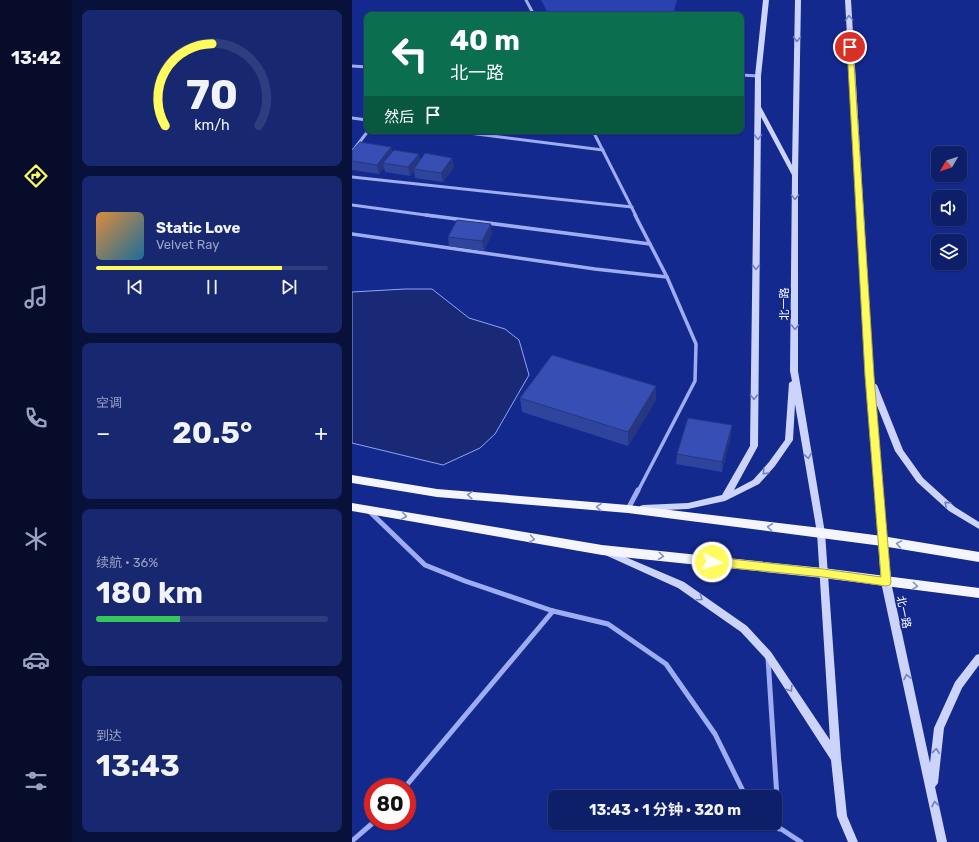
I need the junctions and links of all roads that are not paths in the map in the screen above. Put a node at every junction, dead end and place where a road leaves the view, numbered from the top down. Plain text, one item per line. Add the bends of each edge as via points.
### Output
1 (526, 0) edge
2 (766, 0) edge
3 (798, 0) edge
4 (848, 0) edge
5 (532, 12) edge
6 (352, 66) edge
7 (364, 67) edge
8 (744, 75) edge
9 (758, 76) junction
10 (758, 106) junction
11 (352, 118) edge
12 (364, 120) edge
13 (366, 134) edge
14 (477, 134) edge
15 (595, 134) edge
16 (603, 150) junction
17 (352, 152) edge
18 (795, 175) junction
19 (352, 177) edge
20 (352, 205) edge
21 (632, 207) junction
22 (352, 234) edge
23 (650, 244) junction
24 (667, 277) junction
25 (794, 371) junction
26 (870, 376) junction
27 (352, 479) edge
28 (725, 498) junction
29 (352, 507) edge
30 (628, 509) junction
31 (367, 510) junction
32 (979, 526) edge
33 (821, 533) junction
34 (882, 541) junction
35 (602, 550) junction
36 (979, 557) edge
37 (823, 573) junction
38 (886, 582) junction
39 (979, 593) edge
40 (553, 611) junction
41 (768, 655) junction
42 (979, 658) edge
43 (836, 758) junction
44 (413, 778) edge
45 (743, 790) edge
46 (777, 790) edge
47 (932, 790) junction
48 (365, 830) edge
49 (781, 830) edge
50 (352, 842) edge
51 (802, 842) edge
52 (853, 842) edge
53 (942, 842) edge

1 - 5 street
2 - 9 main road
3 -> 18 main road, 北一路
26 -> 4 main road, 北一路
6 - 7 street
8 - 9 street
9 - 10 main road
10 - 18 main road
10 -> 28 main road via 754,446
11 - 12 street
13 - 17 street
14 - 16 street
15 - 16 street
16 - 21 street
18 -> 25 main road, 北一路
19 - 21 street
20 - 23 street
21 - 23 street
22 - 24 street via 595,270
23 - 24 street
24 - 30 street via 696,344 695,381
25 -> 28 main road via 789,440 756,482
25 -> 33 main road, 北一路
32 -> 26 main road via 952,509 920,480 899,451
26 - 34 main road, 北一路
30 -> 27 highway via 437,493
28 - 30 main road via 688,506
29 - 31 highway
33 -> 30 highway
31 -> 35 highway
31 - 40 street via 425,565
33 - 34 highway
33 - 37 main road, 北一路
36 -> 34 highway
34 - 38 main road, 北一路
35 -> 37 highway
35 -> 41 main road via 681,585 744,629
37 - 38 highway
37 - 43 main road, 北一路
38 -> 39 highway
47 -> 38 main road, 北一路
40 - 44 street
40 - 45 street via 608,624 666,664 716,734
41 -> 43 main road
41 - 46 street
47 -> 42 main road via 939,728 958,685
43 - 52 main road, 北一路 via 842,816
53 -> 47 main road, 北一路
48 - 50 street
49 - 51 street

